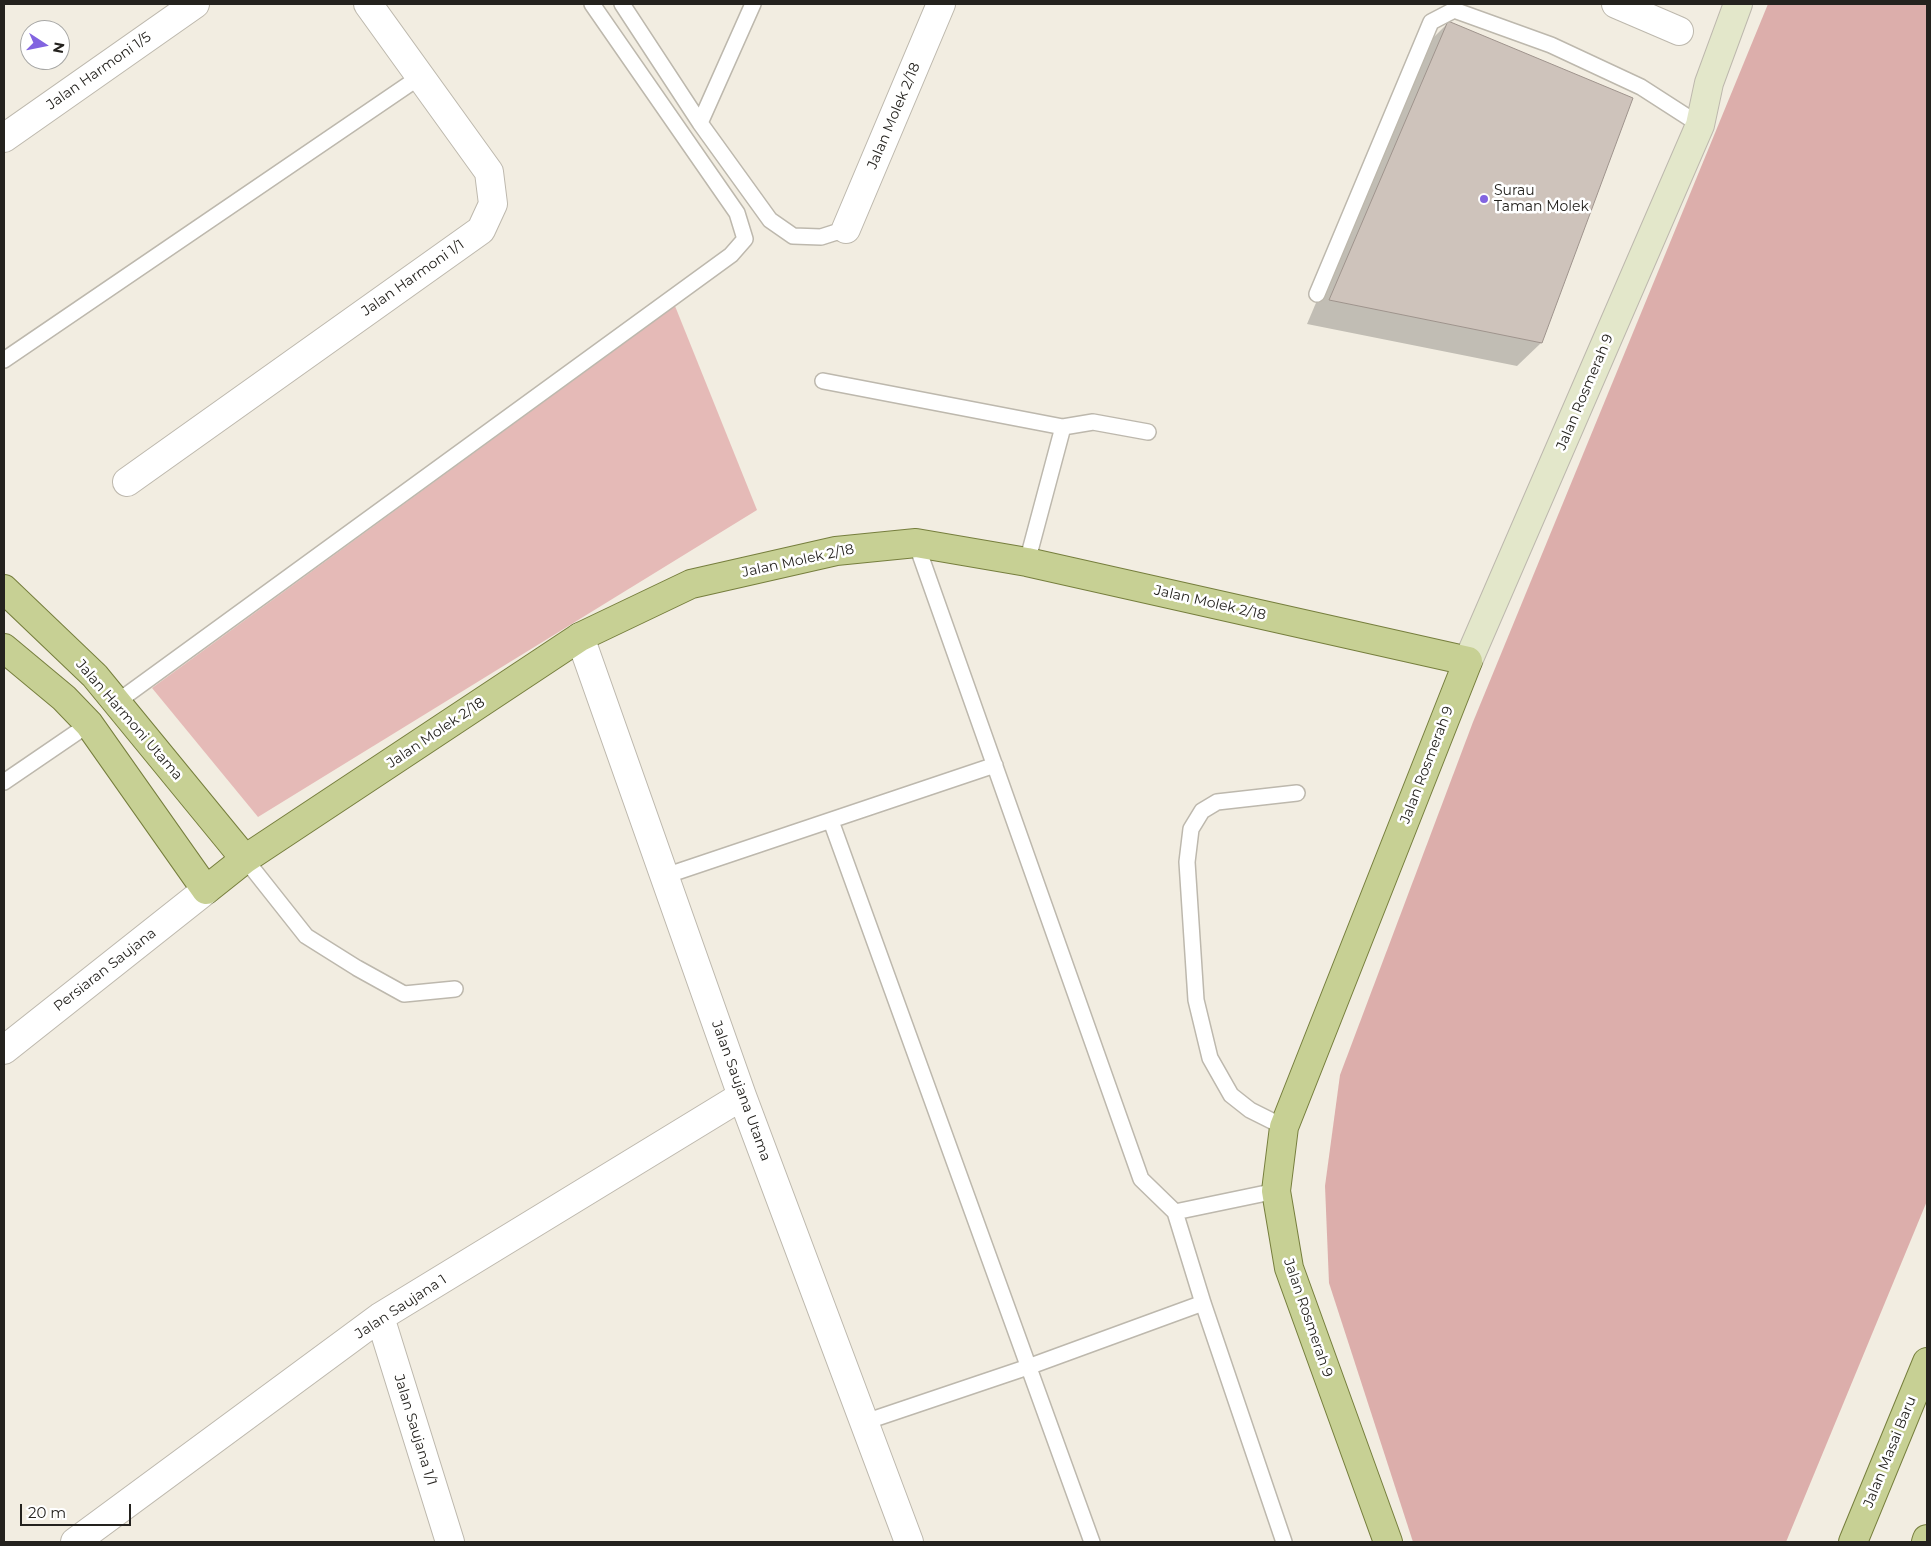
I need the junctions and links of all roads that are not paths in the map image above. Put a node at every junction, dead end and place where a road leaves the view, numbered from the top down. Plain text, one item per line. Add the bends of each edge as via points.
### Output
1 (195, 4) edge
2 (368, 4) edge
3 (592, 4) edge
4 (622, 4) edge
5 (753, 4) edge
6 (941, 4) edge
7 (1616, 4) edge
8 (1738, 4) edge
9 (1679, 31) dead end
10 (421, 76) junction
11 (700, 123) junction
12 (1700, 125) junction
13 (4, 138) edge
14 (846, 229) joint
15 (1317, 294) dead end
16 (4, 360) edge
17 (823, 381) dead end
18 (1063, 427) junction
19 (1148, 432) dead end
20 (127, 482) dead end
21 (916, 543) junction
22 (1027, 562) junction
23 (4, 589) edge
24 (580, 637) junction
25 (4, 648) edge
26 (1468, 661) junction
27 (117, 702) junction
28 (89, 724) junction
29 (995, 766) junction
30 (4, 782) edge
31 (1297, 793) dead end
32 (830, 821) junction
33 (245, 859) junction
34 (665, 876) junction
35 (206, 890) junction
36 (456, 989) dead end
37 (4, 1050) edge
38 (742, 1096) junction
39 (1284, 1127) junction
40 (1276, 1191) junction
41 (1175, 1212) junction
42 (1203, 1303) junction
43 (380, 1317) junction
44 (1927, 1362) edge
45 (1028, 1367) junction
46 (862, 1423) junction
47 (1927, 1539) edge
48 (75, 1542) edge
49 (450, 1542) edge
50 (908, 1542) edge
51 (1092, 1542) edge
52 (1284, 1542) edge
53 (1388, 1542) edge
54 (1853, 1542) edge
55 (1926, 1542) edge

1 - 13 street, Jalan Harmoni 1/5
2 - 10 street, Jalan Harmoni 1/1
3 - 27 lane via 737,213 744,239 731,255
4 - 11 lane
5 - 11 lane
6 - 14 street, Jalan Molek 2/18
7 - 9 street
8 - 12 street, Jalan Rosmerah 9 via 1709,83
10 - 16 lane
10 - 20 street, Jalan Harmoni 1/1 via 489,172 493,204 481,230
11 - 14 lane via 770,220 793,236 821,237
12 - 15 lane via 1641,86 1551,45 1454,10 1431,22
12 - 26 street, Jalan Rosmerah 9
17 - 18 lane
18 - 19 lane via 1093,422
18 - 22 lane
21 - 22 main road, Jalan Molek 2/18
21 - 24 main road, Jalan Molek 2/18 via 836,551 691,584
21 - 29 lane
22 - 26 main road, Jalan Molek 2/18
23 - 27 main road, Jalan Harmoni Utama via 95,676
24 - 33 main road, Jalan Molek 2/18
24 - 34 street, Jalan Saujana Utama
25 - 28 main road via 64,698
26 - 39 main road, Jalan Rosmerah 9
27 - 33 main road, Jalan Harmoni Utama
28 - 30 lane
28 - 35 main road
29 - 32 lane
29 - 41 lane via 1141,1179
31 - 39 lane via 1217,802 1202,811 1191,829 1187,862 1196,1000 1210,1058 1231,1095 1250,1110
32 - 34 lane
32 - 45 lane
33 - 35 main road, Jalan Molek 2/18
33 - 36 lane via 306,936 357,968 404,994
34 - 38 street, Jalan Saujana Utama
35 - 37 street, Persiaran Saujana
38 - 43 street, Jalan Saujana 1
38 - 46 street, Jalan Saujana Utama
39 - 40 main road, Jalan Rosmerah 9
40 - 41 lane
40 - 53 main road, Jalan Rosmerah 9 via 1289,1268
41 - 42 lane
42 - 45 lane
42 - 52 lane
43 - 48 street, Jalan Saujana 1
43 - 49 street, Jalan Saujana 1/1
44 - 54 main road, Jalan Masai Baru
45 - 46 lane
45 - 51 lane
46 - 50 street, Jalan Saujana Utama
47 - 55 main road

